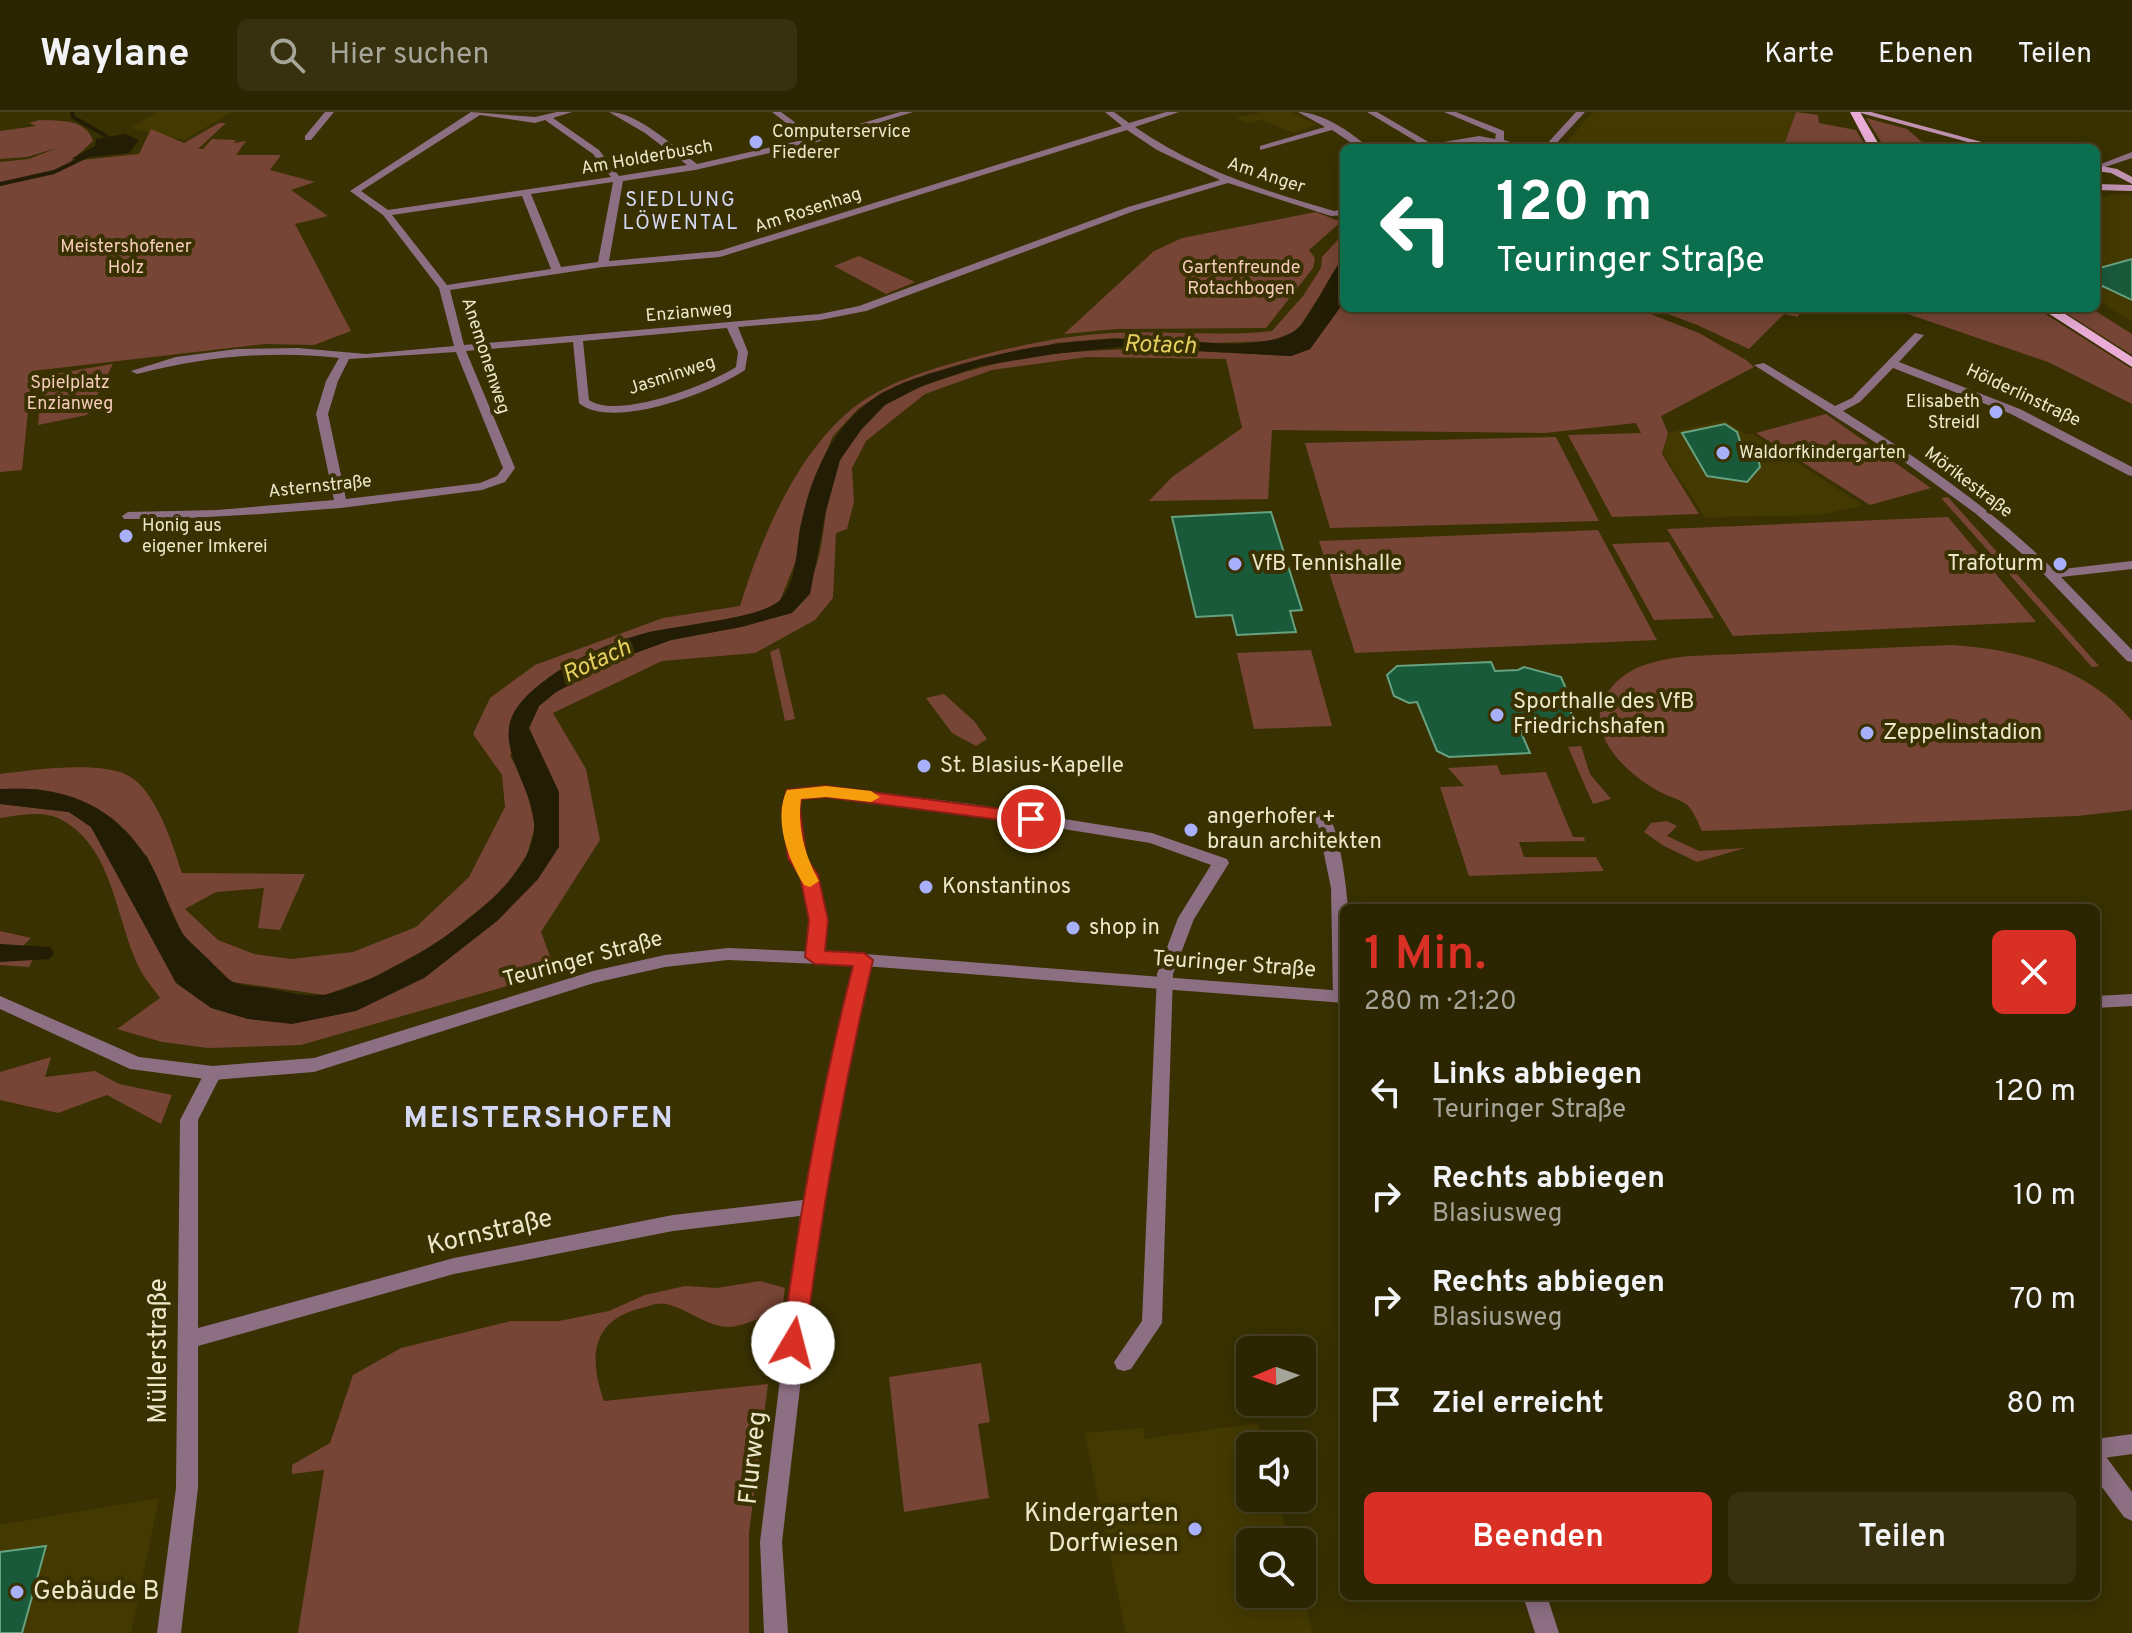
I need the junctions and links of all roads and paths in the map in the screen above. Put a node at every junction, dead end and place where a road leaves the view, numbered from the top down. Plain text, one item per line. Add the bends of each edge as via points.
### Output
1 (330, 112) edge
2 (478, 112) edge
3 (568, 112) edge
4 (613, 112) edge
5 (776, 112) edge
6 (909, 112) edge
7 (1109, 112) edge
8 (1175, 112) edge
9 (1302, 112) edge
10 (1371, 112) edge
11 (1448, 112) edge
12 (1581, 112) edge
13 (1855, 112) edge
14 (1861, 112) edge
15 (547, 118) junction
16 (1126, 126) junction
17 (1333, 127) junction
18 (308, 138) dead end
19 (814, 140) junction
20 (1499, 142) junction
21 (1359, 144) edge
22 (1421, 144) edge
23 (1446, 144) edge
24 (1508, 144) edge
25 (1551, 144) edge
26 (1873, 144) edge
27 (1984, 144) edge
28 (1263, 148) dead end
29 (2128, 157) edge
30 (695, 167) junction
31 (2100, 167) edge
32 (2100, 169) edge
33 (2121, 174) junction
34 (618, 180) junction
35 (1225, 181) junction
36 (2130, 184) edge
37 (2100, 187) edge
38 (526, 194) junction
39 (386, 213) junction
40 (1339, 213) edge
41 (603, 264) junction
42 (557, 270) junction
43 (444, 288) junction
44 (2053, 312) edge
45 (732, 327) junction
46 (1919, 335) dead end
47 (578, 341) junction
48 (460, 350) junction
49 (345, 357) junction
50 (2132, 363) edge
51 (1893, 364) junction
52 (1760, 365) dead end
53 (137, 371) dead end
54 (1834, 411) junction
55 (509, 468) joint
56 (2132, 472) edge
57 (341, 504) junction
58 (128, 516) dead end
59 (2132, 565) edge
60 (2051, 574) junction
61 (2132, 658) edge
62 (1316, 815) dead end
63 (1340, 915) edge
64 (815, 957) junction
65 (864, 960) junction
66 (1164, 984) junction
67 (1340, 997) edge
68 (2132, 1000) edge
69 (0, 1002) edge
70 (2100, 1002) edge
71 (213, 1073) junction
72 (811, 1207) junction
73 (187, 1340) junction
74 (1124, 1362) dead end
75 (2132, 1444) edge
76 (2100, 1448) edge
77 (2100, 1466) edge
78 (2132, 1510) edge
79 (1539, 1600) edge
80 (169, 1633) edge
81 (776, 1633) edge
82 (1547, 1633) edge

1 - 18 street
2 - 15 street
2 - 39 street, Anemonenweg via 355,191
3 - 15 street
4 - 30 street
5 - 19 street
6 - 19 street, Am Holderbusch
7 - 16 street, Am Anger
8 - 16 street, Am Rosenhag
9 - 17 street
10 - 22 street
11 - 20 street via 1501,133
12 - 25 street
13 - 26 main road
14 - 27 main road
15 - 34 street via 596,152
16 - 35 street, Am Anger via 1168,154
16 - 41 street, Am Rosenhag via 720,254
17 - 21 street
17 - 28 street
19 - 30 street, Am Holderbusch
20 - 23 street
20 - 24 street
29 - 31 street
29 - 33 street
30 - 34 street, Am Holderbusch
32 - 33 main road
33 - 36 main road
34 - 38 street, Am Holderbusch
34 - 41 street
35 - 40 street, Am Anger
35 - 45 street, Enzianweg via 1117,214 862,309
36 - 37 main road
38 - 39 street, Am Holderbusch
38 - 42 street
39 - 43 street, Anemonenweg
41 - 42 street, Am Rosenhag
42 - 43 street, Am Rosenhag
43 - 48 street, Anemonenweg
44 - 50 main road
45 - 47 street, Enzianweg
45 - 47 street, Jasminweg via 743,352 741,368 725,379 625,410 598,409 583,401
46 - 51 street
47 - 48 street, Enzianweg
48 - 49 street, Enzianweg
48 - 55 street, Anemonenweg
49 - 53 street, Enzianweg via 250,351 171,360
49 - 57 street via 322,414
51 - 54 street via 1856,400
51 - 56 street, Hölderlinstraße via 1960,385
52 - 54 street, Mörikestraße
54 - 60 street, Mörikestraße via 1979,510
55 - 57 street, Asternstraße via 501,479 482,486
57 - 58 street, Asternstraße via 208,516
59 - 60 street
60 - 61 street, Mörikestraße
62 - 63 street via 1325,823
64 - 65 street, Teuringer Straße
64 - 66 street via 818,920 809,875 797,858 791,809 794,794 826,791 1152,838 1221,863 1186,918
64 - 71 street, Teuringer Straße via 738,954 665,961 583,980 314,1065
65 - 66 street, Teuringer Straße
65 - 72 street, Flurweg
66 - 67 street, Teuringer Straße
66 - 74 street via 1152,1323
68 - 70 street
69 - 71 street, Teuringer Straße via 136,1064
71 - 73 street, Müllerstraße via 189,1120
72 - 73 street, Kornstraße via 673,1223 454,1266
72 - 81 street, Flurweg via 771,1542
73 - 80 street, Müllerstraße via 187,1488
75 - 76 street
77 - 78 street
79 - 82 street

